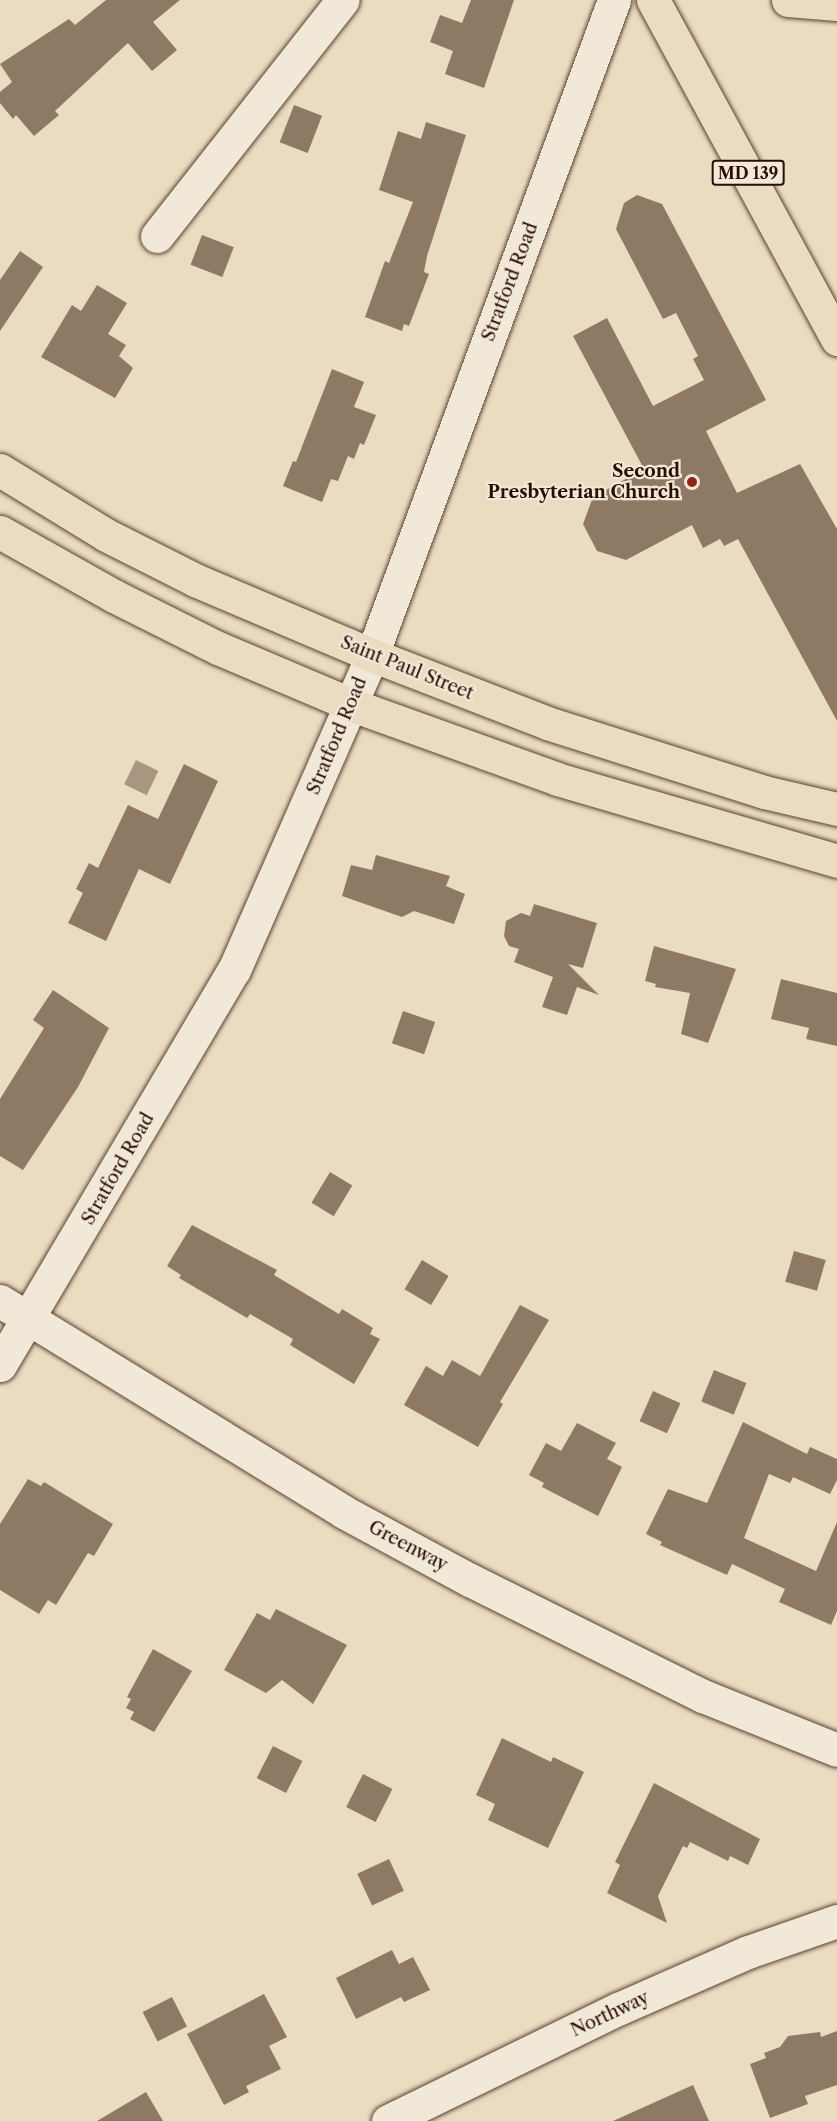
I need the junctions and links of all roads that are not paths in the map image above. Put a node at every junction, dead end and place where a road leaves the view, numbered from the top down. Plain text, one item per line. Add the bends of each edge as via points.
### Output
1 (343, 0) edge
2 (614, 0) edge
3 (788, 0) edge
4 (660, 3) edge
5 (837, 4) edge
6 (157, 236) dead end
7 (837, 339) edge
8 (0, 470) edge
9 (0, 532) edge
10 (372, 655) junction
11 (352, 705) junction
12 (837, 809) edge
13 (837, 861) edge
14 (0, 1301) edge
15 (28, 1320) junction
16 (0, 1365) edge
17 (837, 1750) edge
18 (837, 1921) edge
19 (388, 2121) edge

1 - 6 street
2 - 10 street, Stratford Road
3 - 5 main road
4 - 7 main road, MD 139
8 - 10 main road, Saint Paul Street via 106,535 195,580
9 - 11 main road via 207,643
10 - 11 street, Stratford Road
10 - 12 main road, Saint Paul Street via 547,723 764,792
11 - 13 main road via 557,779
11 - 15 street, Stratford Road via 234,970
14 - 15 street, Greenway
15 - 16 street, Stratford Road
15 - 17 street, Greenway via 344,1512 470,1580 703,1696
18 - 19 street, Northway via 748,1952 618,2009

